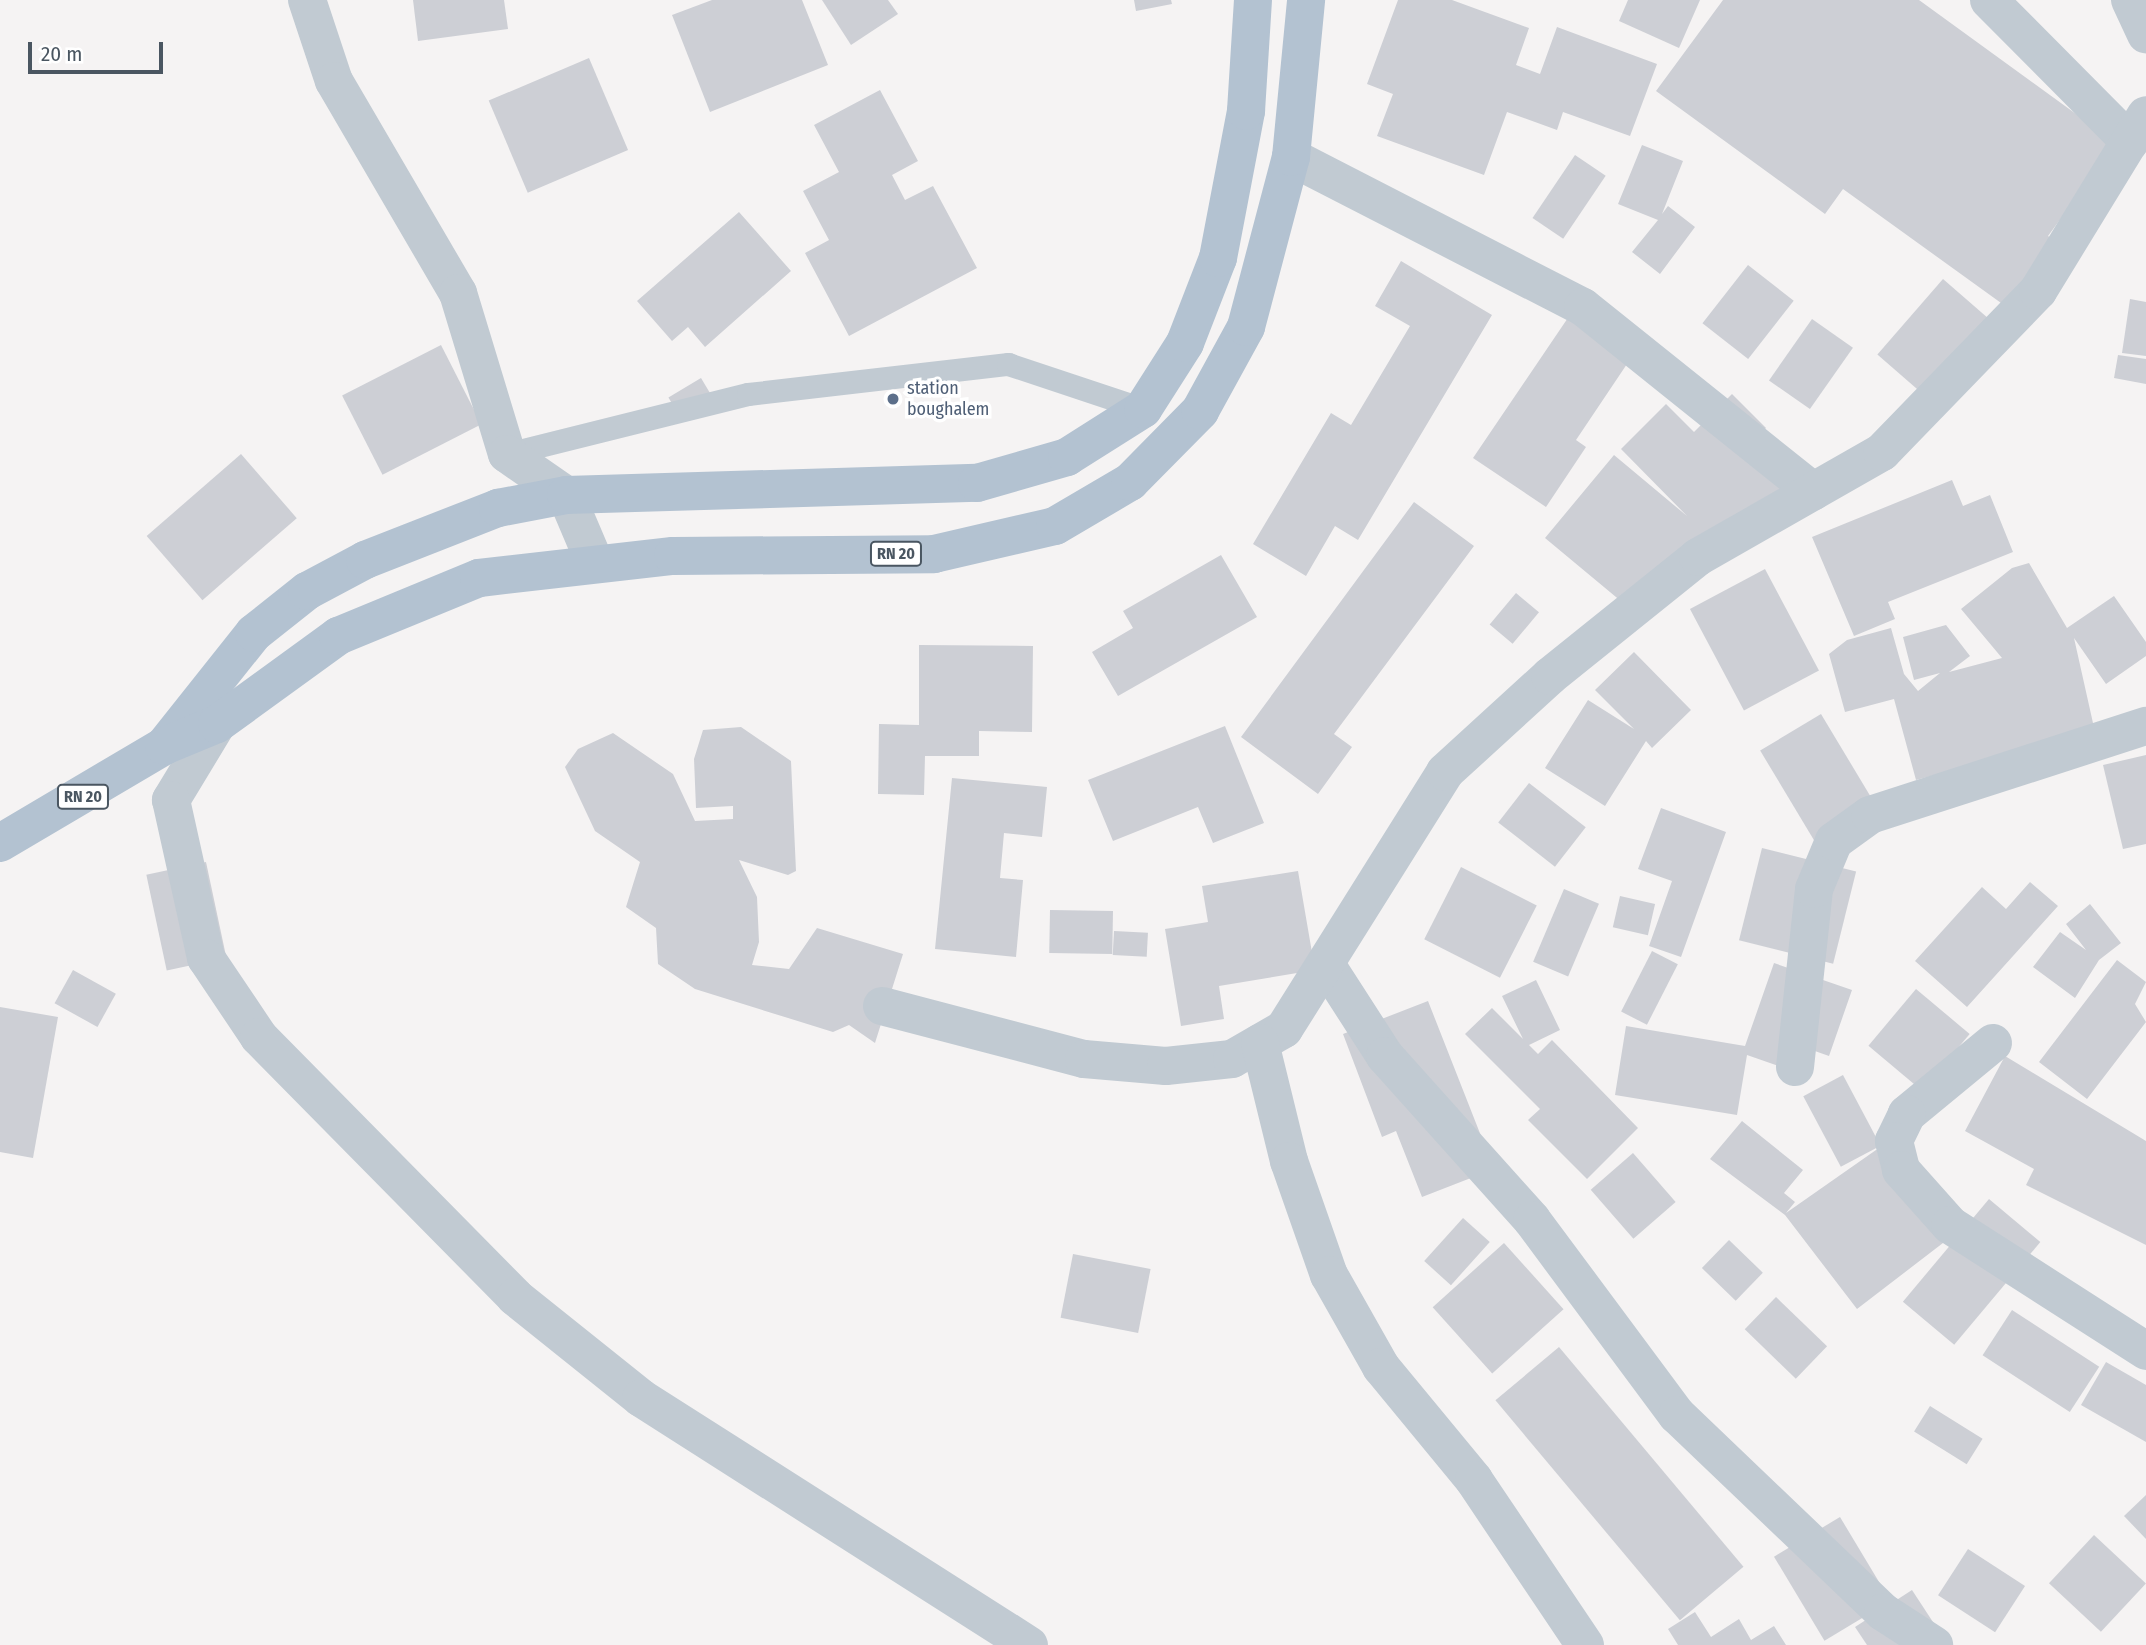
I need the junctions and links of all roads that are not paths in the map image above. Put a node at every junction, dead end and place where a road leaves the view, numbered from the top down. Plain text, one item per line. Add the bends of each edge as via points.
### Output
1 (307, 0) edge
2 (1253, 0) edge
3 (1306, 0) edge
4 (1989, 0) edge
5 (2130, 0) edge
6 (2146, 34) edge
7 (2138, 129) edge
8 (1291, 157) junction
9 (1143, 409) junction
10 (507, 454) junction
11 (1813, 491) junction
12 (566, 495) junction
13 (594, 561) junction
14 (216, 677) junction
15 (217, 724) junction
16 (2146, 726) edge
17 (164, 746) junction
18 (0, 843) edge
19 (1327, 967) junction
20 (882, 1006) dead end
21 (1260, 1043) junction
22 (1993, 1043) dead end
23 (1794, 1068) dead end
24 (2146, 1351) edge
25 (1030, 1645) edge
26 (1585, 1645) edge
27 (1934, 1645) edge

1 - 10 street via 334,81 458,293
2 - 9 main road, RN 20 via 1246,111 1218,258 1185,343
3 - 8 main road, RN 20
4 - 7 street
5 - 6 street
7 - 11 street via 2038,291 1882,452
8 - 11 street via 1583,307
8 - 13 main road, RN 20 via 1246,327 1200,411 1130,482 1055,526 934,554
9 - 10 lane via 1008,364 748,394
9 - 12 main road, RN 20 via 1067,457 977,483
10 - 12 street
11 - 19 street via 1698,557 1550,676 1445,772 1374,878
12 - 13 street
12 - 14 main road, RN 20 via 498,508 365,560 307,591 254,634
13 - 15 main road, RN 20 via 478,578 405,605 338,636
14 - 15 street
14 - 17 main road, RN 20
15 - 17 main road, RN 20
15 - 25 street via 171,800 206,958 259,1037 515,1297 641,1398
16 - 23 street via 1870,815 1834,841 1814,889
17 - 18 main road, RN 20
19 - 21 street via 1284,1028
19 - 27 street via 1385,1055 1532,1220 1676,1415 1884,1612
20 - 21 street via 1084,1059 1166,1066 1232,1059
21 - 26 street via 1289,1161 1329,1275 1381,1367 1474,1480
22 - 24 street via 1907,1114 1894,1141 1900,1170 1950,1225

